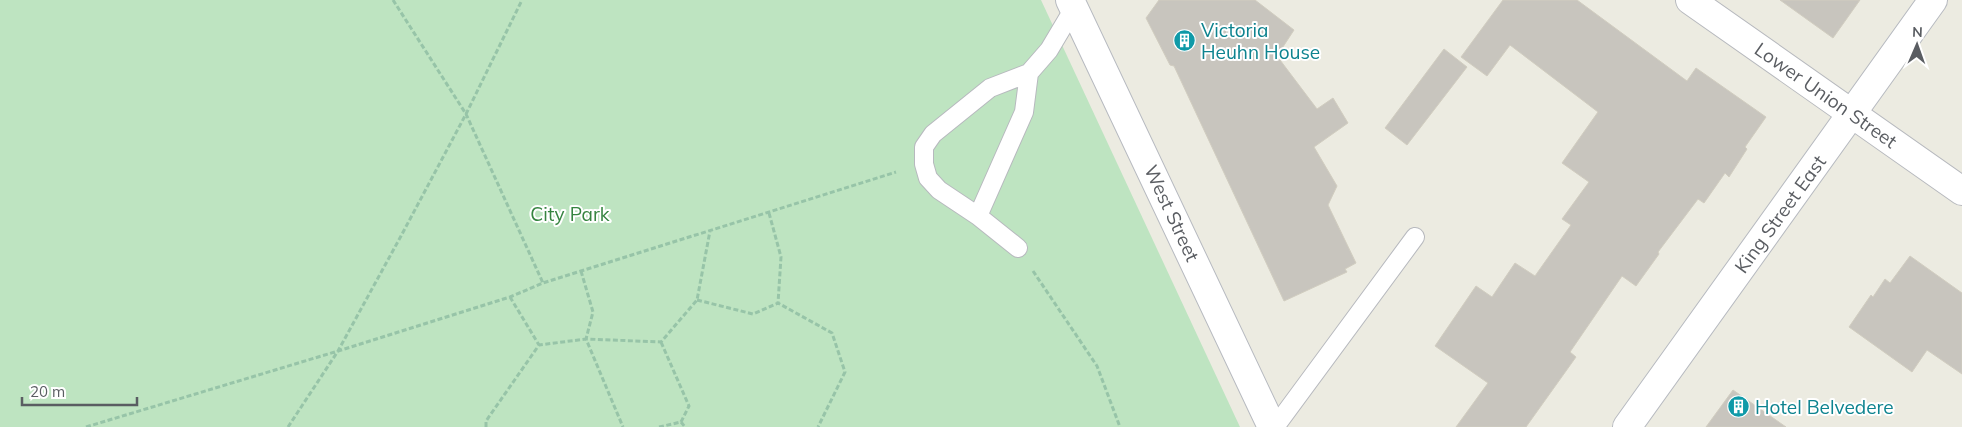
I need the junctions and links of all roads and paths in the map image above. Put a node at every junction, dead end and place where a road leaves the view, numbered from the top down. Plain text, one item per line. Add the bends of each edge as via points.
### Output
1 (393, 0) edge
2 (522, 0) edge
3 (1690, 0) edge
4 (1932, 0) edge
5 (1074, 3) edge
6 (1029, 73) junction
7 (1853, 113) junction
8 (466, 114) junction
9 (924, 164) junction
10 (1962, 191) edge
11 (769, 213) junction
12 (978, 216) junction
13 (710, 231) junction
14 (1415, 237) dead end
15 (1018, 248) joint
16 (581, 271) junction
17 (543, 284) junction
18 (510, 297) junction
19 (697, 300) junction
20 (778, 303) junction
21 (586, 339) junction
22 (661, 342) junction
23 (539, 345) junction
24 (338, 351) junction
25 (681, 422) junction
26 (86, 427) edge
27 (288, 427) edge
28 (486, 427) edge
29 (622, 427) edge
30 (659, 427) edge
31 (685, 427) edge
32 (818, 427) edge
33 (1120, 427) edge
34 (1273, 427) edge
35 (1627, 427) edge

1 - 8 path
2 - 8 path
3 - 7 street, Lower Union Street
4 - 7 street, King Street East
5 - 6 lane via 1049,50
5 - 34 street, West Street
6 - 9 lane via 990,88 933,134 924,147
6 - 12 lane via 1024,112
7 - 10 street, Lower Union Street
7 - 35 street, King Street East
8 - 17 path
8 - 24 path
9 - 11 path
9 - 12 lane via 928,178 939,190
11 - 13 path
11 - 20 path via 781,257
12 - 15 lane
13 - 16 path
13 - 19 path
14 - 34 lane
15 - 33 path via 1098,366
16 - 17 path
16 - 21 path via 593,312
17 - 18 path
18 - 23 path
18 - 24 path
19 - 20 path via 753,314
19 - 22 path
20 - 32 path via 832,332 845,372
21 - 22 path
21 - 23 path
21 - 29 path
22 - 25 path via 689,406
23 - 28 path via 486,421
24 - 26 path
24 - 27 path
25 - 30 path
25 - 31 path

